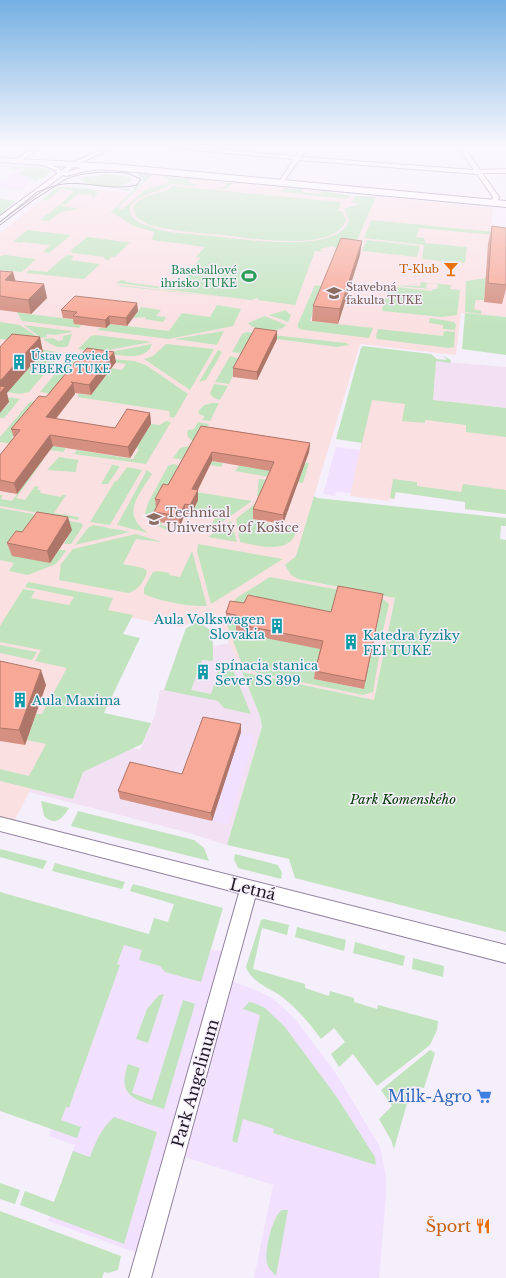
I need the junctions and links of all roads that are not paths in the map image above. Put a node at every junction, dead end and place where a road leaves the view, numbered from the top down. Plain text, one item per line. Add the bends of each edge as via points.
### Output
1 (16, 207) edge
2 (28, 207) edge
3 (0, 219) edge
4 (6, 224) dead end
5 (0, 824) edge
6 (249, 888) junction
7 (506, 954) edge
8 (140, 1278) edge

1 - 3 street
2 - 4 street
5 - 6 street, Letná
6 - 7 street, Letná
6 - 8 street, Park Angelinum

